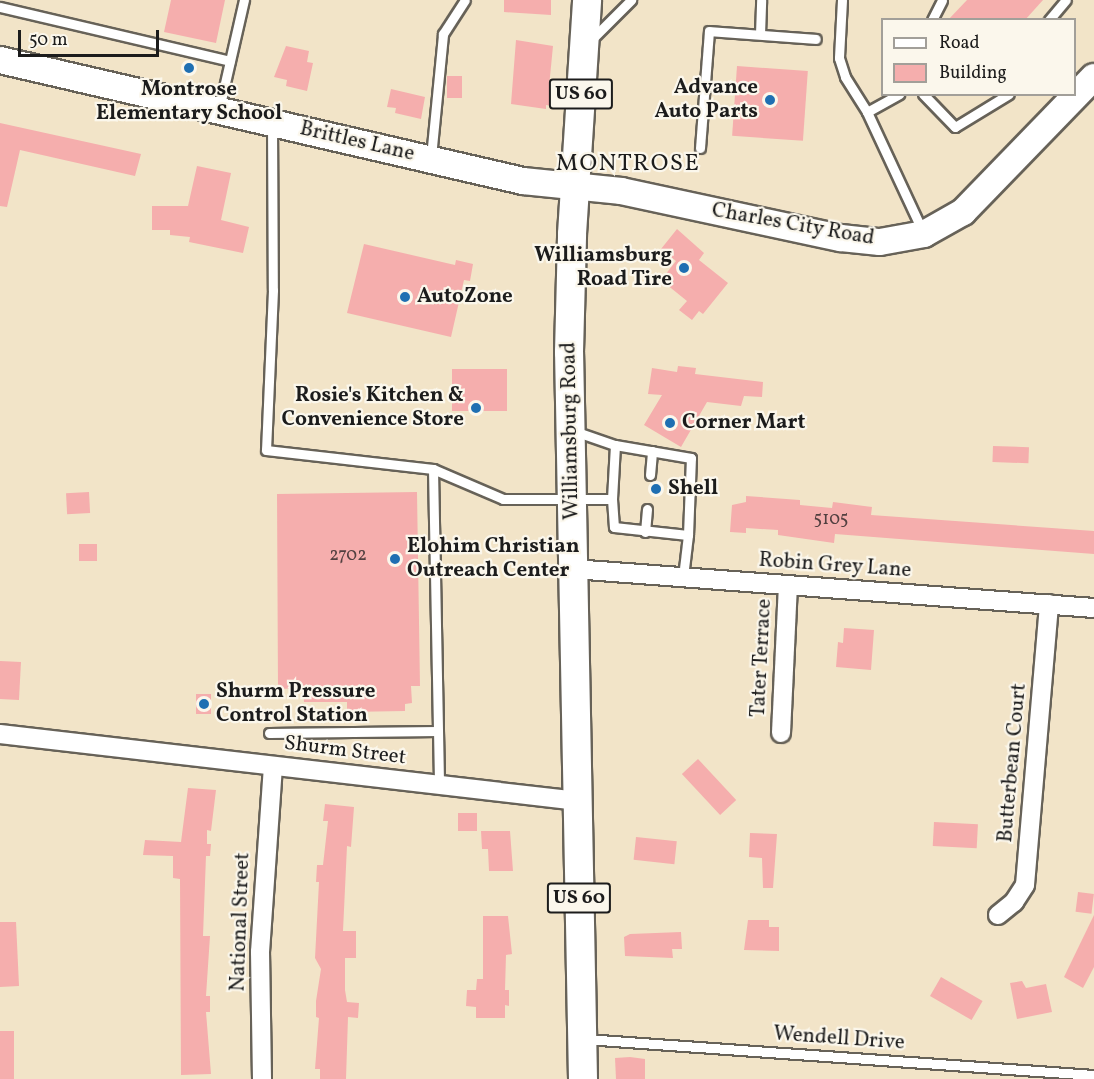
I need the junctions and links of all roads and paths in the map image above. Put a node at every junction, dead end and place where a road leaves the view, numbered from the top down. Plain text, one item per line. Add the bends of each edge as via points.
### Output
1 (244, 0) edge
2 (465, 0) edge
3 (587, 0) edge
4 (631, 0) edge
5 (761, 0) edge
6 (842, 0) edge
7 (942, 0) edge
8 (1066, 0) edge
9 (0, 7) edge
10 (933, 18) edge
11 (1051, 18) edge
12 (760, 34) junction
13 (816, 39) dead end
14 (585, 46) junction
15 (0, 60) edge
16 (230, 61) junction
17 (1094, 77) edge
18 (895, 96) edge
19 (925, 96) edge
20 (1006, 96) edge
21 (1076, 96) edge
22 (1076, 96) edge
23 (219, 109) junction
24 (867, 112) junction
25 (272, 122) junction
26 (700, 148) dead end
27 (431, 159) junction
28 (574, 188) junction
29 (924, 234) junction
30 (569, 430) junction
31 (615, 445) junction
32 (652, 451) junction
33 (433, 469) junction
34 (650, 475) dead end
35 (571, 497) junction
36 (612, 499) junction
37 (647, 509) dead end
38 (645, 532) junction
39 (688, 536) junction
40 (573, 568) junction
41 (683, 577) junction
42 (788, 585) junction
43 (1049, 604) junction
44 (1094, 608) edge
45 (438, 731) junction
46 (269, 733) dead end
47 (781, 733) dead end
48 (0, 734) edge
49 (273, 766) junction
50 (439, 785) junction
51 (578, 801) junction
52 (998, 915) dead end
53 (582, 1039) junction
54 (1094, 1075) edge
55 (262, 1079) edge
56 (583, 1079) edge

1 - 16 lane
2 - 27 lane via 443,34
3 - 14 main road, Williamsburg Road / US 60
4 - 14 lane
5 - 12 lane
6 - 24 lane via 839,58 845,77
7 - 10 lane
8 - 11 lane
9 - 16 lane
12 - 13 lane
12 - 26 lane via 709,31
14 - 28 main road, Williamsburg Road / US 60
15 - 23 main road, Brittles Lane
16 - 23 lane
17 - 22 main road, Charles City Road
18 - 24 lane
19 - 20 lane via 955,126
21 - 29 main road, Charles City Road via 976,201
23 - 25 main road, Brittles Lane
24 - 29 lane
25 - 27 main road, Brittles Lane
25 - 33 lane via 273,290 266,450
27 - 28 main road, Brittles Lane via 523,181
28 - 29 main road, Charles City Road via 621,191 855,241 895,241
28 - 30 main road, Williamsburg Road / US 60
30 - 31 lane
30 - 35 main road, Williamsburg Road / US 60
31 - 32 lane
31 - 36 lane
32 - 34 lane
32 - 39 lane via 691,458
33 - 35 lane via 503,499
33 - 45 lane
35 - 36 lane
35 - 40 main road, Williamsburg Road / US 60
36 - 38 lane via 614,527
37 - 38 lane
38 - 39 lane
39 - 41 lane
40 - 41 street, Robin Grey Lane
40 - 51 main road, Williamsburg Road / US 60
41 - 42 street, Robin Grey Lane
42 - 43 street, Robin Grey Lane
42 - 47 street, Tater Terrace
43 - 44 street, Robin Grey Lane
43 - 52 street, Butterbean Court via 1024,885 1014,902
45 - 46 lane
45 - 50 lane
48 - 49 street, Shurm Street
49 - 50 street, Shurm Street
49 - 55 street, National Street via 261,940
50 - 51 street, Shurm Street
51 - 53 main road, Williamsburg Road / US 60
53 - 54 lane, Wendell Drive
53 - 56 main road, Williamsburg Road / US 60

